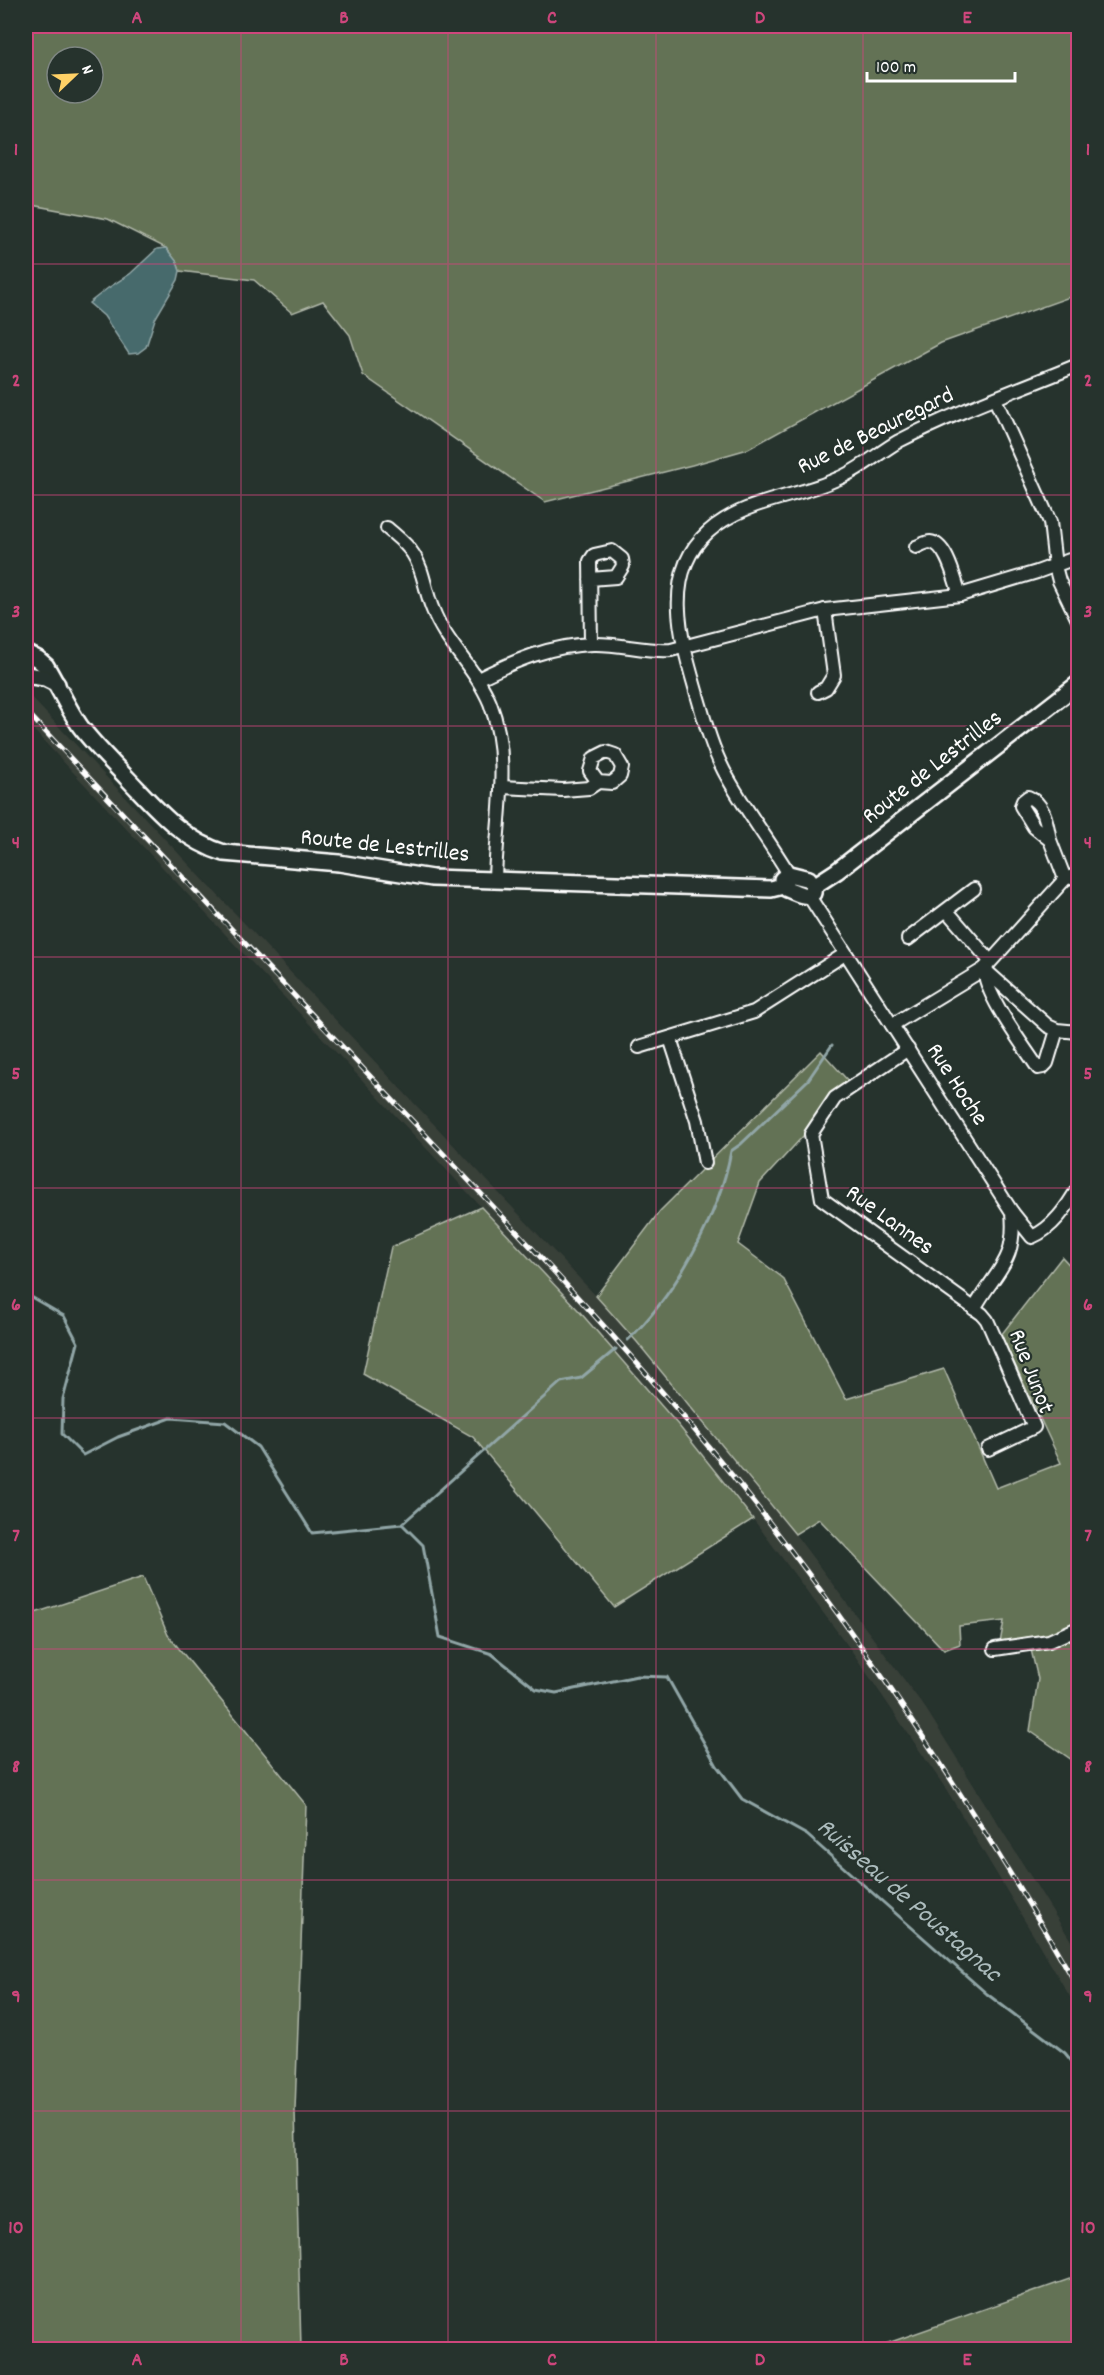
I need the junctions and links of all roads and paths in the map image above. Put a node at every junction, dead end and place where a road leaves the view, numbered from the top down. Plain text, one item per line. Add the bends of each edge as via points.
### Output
1 (1078, 365) edge
2 (995, 399) junction
3 (387, 528) dead end
4 (916, 547) dead end
5 (1078, 557) edge
6 (1055, 566) junction
7 (590, 579) dead end
8 (960, 595) junction
9 (825, 610) junction
10 (1078, 620) edge
11 (591, 644) junction
12 (684, 647) junction
13 (26, 652) edge
14 (26, 675) edge
15 (478, 679) junction
16 (57, 684) junction
17 (1078, 684) edge
18 (818, 692) dead end
19 (598, 782) dead end
20 (501, 787) junction
21 (1050, 840) dead end
22 (1078, 874) edge
23 (1065, 879) junction
24 (495, 880) junction
25 (786, 880) junction
26 (974, 889) dead end
27 (812, 891) junction
28 (947, 911) junction
29 (908, 939) dead end
30 (845, 954) junction
31 (987, 965) junction
32 (892, 1025) junction
33 (1057, 1030) junction
34 (1078, 1032) edge
35 (670, 1038) junction
36 (639, 1047) dead end
37 (908, 1050) junction
38 (705, 1163) dead end
39 (1078, 1188) edge
40 (1012, 1212) junction
41 (974, 1309) junction
42 (987, 1320) joint
43 (988, 1449) dead end
44 (1078, 1628) edge
45 (995, 1649) dead end

1 - 2 street, Rue de Beauregard
2 - 6 street via 1050,522
2 - 12 street, Rue de Beauregard via 898,442 844,477 743,510 708,532 687,561 680,582 679,620
3 - 15 street via 414,554 440,625
4 - 8 street via 929,542 939,545
5 - 6 street
6 - 8 street
6 - 10 street
7 - 11 street
8 - 9 street
9 - 12 street
9 - 18 street via 834,675 826,688
11 - 12 street via 655,651
11 - 15 street via 540,652
12 - 25 street, Rue de Beauregard via 722,768
13 - 16 street, Route de Lestrilles via 46,666
14 - 16 street
15 - 20 street via 496,722
16 - 24 street, Route de Lestrilles via 81,727 102,752 165,817 205,846 224,853 339,863 432,878
17 - 27 street, Route de Lestrilles
19 - 20 street via 589,788 563,790
20 - 24 street
21 - 23 street
22 - 23 street
23 - 31 street
24 - 25 street, Route de Lestrilles via 771,889
25 - 27 street via 809,879
26 - 28 street
27 - 30 street, Rue Hoche
28 - 29 street
28 - 31 street
30 - 32 street, Rue Hoche
30 - 35 street via 754,1012
31 - 32 street
31 - 33 street via 1048,1026
31 - 33 street via 985,980 992,995 1038,1068 1047,1063
32 - 37 street, Rue Hoche
33 - 34 street
35 - 36 street
35 - 38 street via 697,1121
37 - 40 street, Rue Hoche
37 - 41 street, Rue Lannes via 835,1098 811,1134 822,1199
39 - 40 street, Rue Hoche via 1045,1232 1032,1237
40 - 41 street via 1013,1244 1009,1256
41 - 42 street, Rue Lannes
42 - 43 street, Rue Junot via 1034,1427
44 - 45 street via 1049,1641

